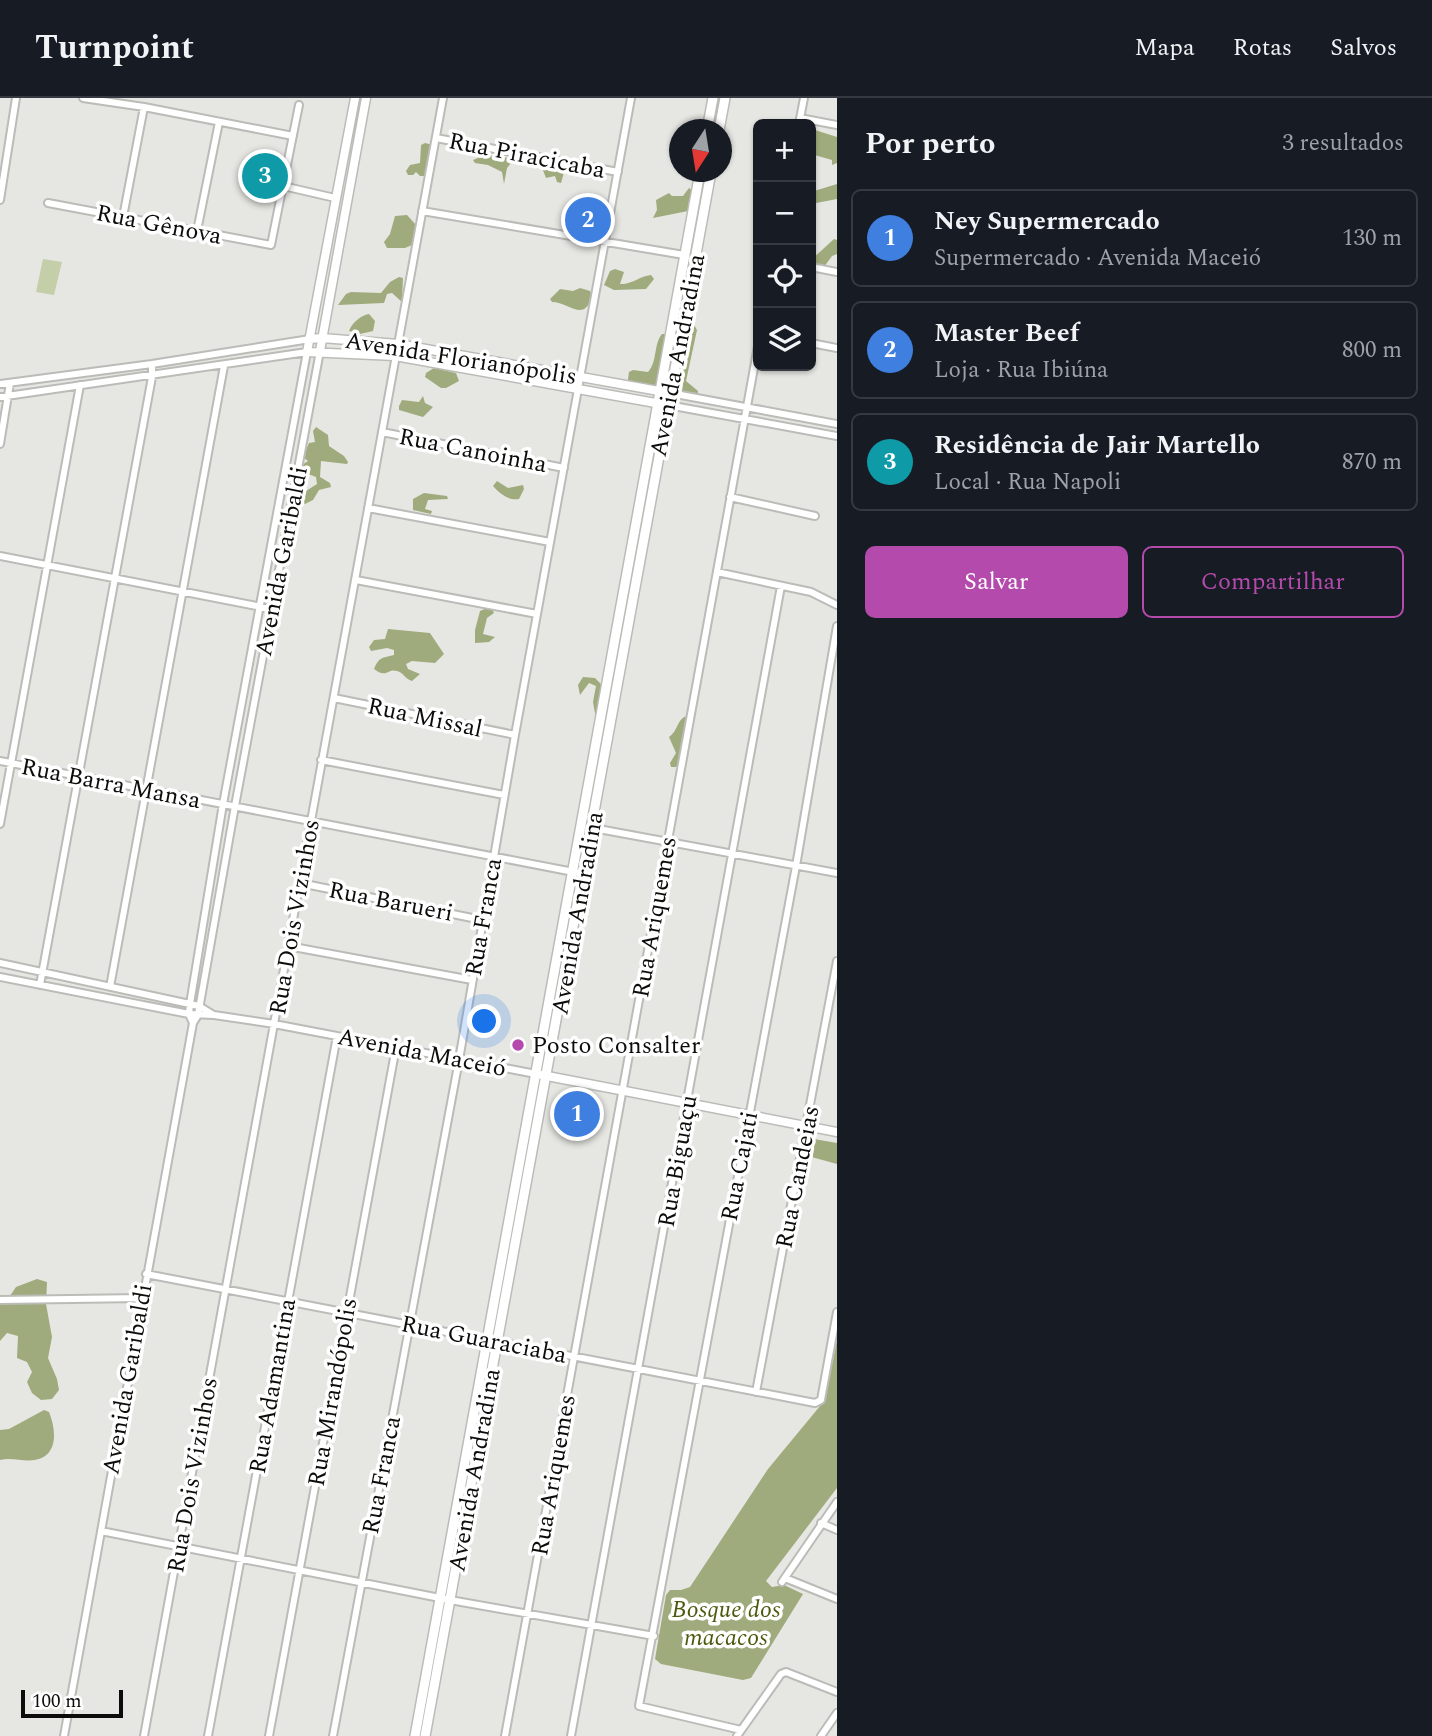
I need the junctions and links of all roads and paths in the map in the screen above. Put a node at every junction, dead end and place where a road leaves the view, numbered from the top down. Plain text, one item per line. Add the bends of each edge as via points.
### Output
1 (16, 98) edge
2 (83, 98) edge
3 (355, 98) edge
4 (366, 98) edge
5 (443, 98) edge
6 (628, 98) edge
7 (713, 98) edge
8 (725, 98) edge
9 (804, 98) edge
10 (299, 105) dead end
11 (144, 107) junction
12 (710, 119) edge
13 (721, 119) edge
14 (799, 119) edge
15 (219, 122) junction
16 (816, 123) edge
17 (837, 125) edge
18 (293, 136) junction
19 (436, 138) junction
20 (4, 155) edge
21 (618, 172) junction
22 (698, 182) edge
23 (709, 182) edge
24 (283, 186) junction
25 (335, 198) junction
26 (0, 200) edge
27 (348, 200) junction
28 (48, 202) dead end
29 (422, 211) junction
30 (692, 211) junction
31 (703, 213) junction
32 (123, 217) junction
33 (197, 231) junction
34 (605, 243) junction
35 (684, 255) junction
36 (816, 268) edge
37 (837, 272) edge
38 (322, 338) junction
39 (310, 339) junction
40 (816, 343) edge
41 (398, 344) junction
42 (837, 348) edge
43 (320, 351) junction
44 (307, 352) junction
45 (396, 356) junction
46 (152, 364) junction
47 (224, 366) junction
48 (754, 371) edge
49 (580, 376) junction
50 (152, 377) junction
51 (10, 383) junction
52 (0, 384) edge
53 (80, 385) junction
54 (578, 389) junction
55 (665, 392) junction
56 (9, 396) junction
57 (0, 397) edge
58 (657, 403) junction
59 (668, 405) junction
60 (747, 408) junction
61 (745, 418) junction
62 (837, 424) edge
63 (382, 432) junction
64 (837, 436) edge
65 (0, 444) edge
66 (564, 468) junction
67 (730, 497) junction
68 (368, 508) junction
69 (815, 516) dead end
70 (550, 541) junction
71 (0, 556) edge
72 (47, 565) junction
73 (717, 572) junction
74 (115, 579) junction
75 (356, 580) junction
76 (781, 586) junction
77 (183, 592) junction
78 (837, 605) edge
79 (260, 608) junction
80 (272, 609) junction
81 (537, 614) junction
82 (837, 626) edge
83 (616, 663) junction
84 (334, 698) junction
85 (515, 736) junction
86 (321, 760) junction
87 (0, 761) edge
88 (12, 763) junction
89 (79, 776) junction
90 (146, 789) junction
91 (505, 795) junction
92 (223, 804) junction
93 (235, 806) junction
94 (311, 822) junction
95 (0, 824) edge
96 (593, 828) junction
97 (668, 842) junction
98 (732, 853) junction
99 (494, 857) junction
100 (796, 866) junction
101 (571, 872) junction
102 (837, 873) edge
103 (584, 874) junction
104 (300, 883) junction
105 (482, 920) junction
106 (288, 946) junction
107 (837, 961) edge
108 (0, 963) edge
109 (43, 972) junction
110 (0, 977) edge
111 (472, 980) junction
112 (40, 985) junction
113 (110, 987) junction
114 (190, 1004) junction
115 (199, 1006) junction
116 (189, 1014) junction
117 (198, 1015) junction
118 (214, 1015) junction
119 (193, 1023) junction
120 (274, 1024) junction
121 (337, 1036) junction
122 (396, 1048) junction
123 (459, 1060) junction
124 (536, 1074) junction
125 (547, 1076) junction
126 (622, 1091) junction
127 (687, 1104) junction
128 (749, 1115) junction
129 (807, 1126) junction
130 (837, 1132) edge
131 (146, 1273) junction
132 (225, 1289) junction
133 (142, 1297) junction
134 (0, 1300) edge
135 (288, 1302) junction
136 (346, 1312) junction
137 (837, 1312) edge
138 (410, 1324) junction
139 (487, 1339) junction
140 (498, 1341) junction
141 (574, 1357) junction
142 (638, 1370) junction
143 (699, 1380) junction
144 (756, 1392) junction
145 (837, 1502) edge
146 (821, 1523) junction
147 (837, 1530) edge
148 (101, 1531) junction
149 (180, 1546) junction
150 (241, 1557) junction
151 (300, 1569) junction
152 (361, 1580) junction
153 (440, 1598) junction
154 (837, 1599) edge
155 (450, 1600) junction
156 (529, 1613) junction
157 (591, 1624) junction
158 (654, 1636) junction
159 (837, 1692) edge
160 (837, 1713) edge
161 (739, 1733) edge
162 (64, 1736) edge
163 (144, 1736) edge
164 (208, 1736) edge
165 (269, 1736) edge
166 (333, 1736) edge
167 (415, 1736) edge
168 (425, 1736) edge
169 (505, 1736) edge
170 (571, 1736) edge
171 (821, 1736) edge

1 - 20 street
2 - 11 street
3 - 25 street, Avenida Garibaldi
4 - 27 street, Avenida Garibaldi
5 - 19 street, Rua Dois Vizinhos
6 - 21 street, Rua Franca
7 - 12 main road
8 - 13 main road
9 - 14 street
10 - 18 street
11 - 15 street
11 - 32 street
15 - 18 street
15 - 33 street
16 - 17 street
18 - 24 street
19 - 21 street, Rua Piracicaba
19 - 29 street, Rua Dois Vizinhos
20 - 26 street
21 - 34 street, Rua Franca
22 - 30 main road, Avenida Andradina
23 - 31 main road, Avenida Andradina
24 - 25 street
24 - 33 street, Rua Gênova via 271,245
25 - 27 street
25 - 39 street, Avenida Garibaldi
27 - 38 street, Avenida Garibaldi
28 - 32 street, Rua Gênova
29 - 34 street
29 - 41 street, Rua Dois Vizinhos
30 - 31 street
30 - 35 main road, Avenida Andradina
31 - 55 main road, Avenida Andradina
32 - 33 street, Rua Gênova
34 - 35 street
34 - 49 street, Rua Franca
35 - 55 main road, Avenida Andradina
36 - 37 street
38 - 39 street, Avenida Florianópolis
38 - 41 street, Avenida Florianópolis
38 - 43 street, Avenida Garibaldi
39 - 44 street, Avenida Garibaldi
39 - 46 street, Avenida Florianópolis
40 - 42 street
41 - 45 street, Rua Dois Vizinhos
41 - 49 street, Avenida Florianópolis
43 - 44 street
43 - 45 street
43 - 80 street, Avenida Garibaldi
44 - 47 street, Avenida Florianópolis
44 - 79 street, Avenida Garibaldi
45 - 54 street
45 - 63 street, Rua Dois Vizinhos
46 - 50 street
46 - 51 street, Avenida Florianópolis
47 - 50 street, Avenida Florianópolis
47 - 77 street
48 - 60 street, Rua Ariquemes
49 - 54 street, Rua Franca
49 - 55 street, Avenida Florianópolis
50 - 53 street, Avenida Florianópolis
50 - 74 street
51 - 52 street, Avenida Florianópolis
51 - 56 street
53 - 56 street, Avenida Florianópolis
53 - 72 street
54 - 58 street
54 - 66 street, Rua Franca
55 - 58 main road, Avenida Andradina
55 - 59 main road, Avenida Andradina
55 - 60 street, Avenida Florianópolis
56 - 57 street, Avenida Florianópolis
56 - 65 street
58 - 59 street
58 - 83 main road, Avenida Andradina
59 - 61 street
59 - 83 main road, Avenida Andradina
60 - 61 street, Rua Ariquemes
60 - 62 street, Avenida Florianópolis
61 - 64 street
61 - 67 street, Rua Ariquemes
63 - 66 street, Rua Canoinha
63 - 68 street, Rua Dois Vizinhos
66 - 70 street, Rua Franca
67 - 69 street
67 - 73 street, Rua Ariquemes
68 - 70 street
68 - 75 street, Rua Dois Vizinhos
70 - 81 street, Rua Franca
71 - 72 street
72 - 74 street
72 - 88 street
73 - 76 street
73 - 97 street, Rua Ariquemes
74 - 77 street
74 - 89 street
75 - 81 street
75 - 84 street, Rua Dois Vizinhos
76 - 78 street via 811,592
76 - 98 street, Rua Biguaçu
77 - 79 street
77 - 90 street
79 - 80 street
79 - 92 street, Avenida Garibaldi
80 - 93 street, Avenida Garibaldi
81 - 85 street, Rua Franca
82 - 100 street, Rua Cajati
83 - 96 main road, Avenida Andradina
83 - 101 main road, Avenida Andradina
84 - 85 street, Rua Missal
84 - 86 street, Rua Dois Vizinhos
85 - 91 street, Rua Franca
86 - 91 street
86 - 94 street, Rua Dois Vizinhos
87 - 88 street, Rua Barra Mansa
88 - 89 street, Rua Barra Mansa
88 - 95 street
89 - 90 street, Rua Barra Mansa
89 - 109 street
90 - 92 street, Rua Barra Mansa
90 - 113 street
91 - 99 street, Rua Franca
92 - 93 street, Rua Barra Mansa
92 - 114 street, Avenida Garibaldi
93 - 94 street, Rua Barra Mansa
93 - 115 street, Avenida Garibaldi
94 - 99 street, Rua Barra Mansa
94 - 104 street, Rua Dois Vizinhos
96 - 97 street
96 - 103 main road, Avenida Andradina
97 - 98 street
97 - 126 street, Rua Ariquemes
98 - 100 street
98 - 127 street, Rua Biguaçu
99 - 101 street, Rua Barra Mansa
99 - 105 street, Rua Franca
100 - 102 street
100 - 128 street, Rua Cajati
101 - 103 street, Rua Barra Mansa
101 - 124 main road, Avenida Andradina
103 - 125 main road, Avenida Andradina
104 - 105 street, Rua Barueri
104 - 106 street, Rua Dois Vizinhos
105 - 111 street, Rua Franca
106 - 111 street
106 - 120 street, Rua Dois Vizinhos
107 - 129 street, Rua Candeias
108 - 109 street, Avenida Maceió
109 - 112 street
109 - 113 street, Avenida Maceió
110 - 112 street, Avenida Maceió
111 - 123 street, Rua Franca
112 - 116 street, Avenida Maceió
113 - 114 street, Avenida Maceió
114 - 115 street, Avenida Maceió
114 - 116 street, Avenida Garibaldi
115 - 117 street, Avenida Garibaldi
115 - 118 street, Avenida Maceió
116 - 117 street, Avenida Maceió
116 - 119 street, Avenida Garibaldi
117 - 118 street, Avenida Maceió
117 - 119 street, Avenida Garibaldi
118 - 120 street, Avenida Maceió
119 - 131 street, Avenida Garibaldi
120 - 121 street, Avenida Maceió
120 - 132 street, Rua Dois Vizinhos
121 - 122 street, Avenida Maceió
121 - 135 street, Rua Adamantina
122 - 123 street, Avenida Maceió
122 - 136 street, Rua Mirandópolis
123 - 124 street, Avenida Maceió
123 - 138 street, Rua Franca
124 - 125 street, Avenida Maceió
124 - 139 main road, Avenida Andradina
125 - 126 street, Avenida Maceió
125 - 140 main road, Avenida Andradina
126 - 127 street, Avenida Maceió
126 - 141 street, Rua Ariquemes
127 - 128 street, Avenida Maceió
127 - 142 street, Rua Biguaçu
128 - 129 street, Avenida Maceió
128 - 143 street, Rua Cajati
129 - 130 street, Avenida Maceió
129 - 144 street, Rua Candeias
131 - 132 street, Rua Guaraciaba
131 - 133 street, Avenida Garibaldi
132 - 135 street, Rua Guaraciaba
132 - 149 street, Rua Dois Vizinhos
133 - 134 street
133 - 148 street, Avenida Garibaldi
135 - 136 street, Rua Guaraciaba
135 - 150 street, Rua Adamantina
136 - 138 street, Rua Guaraciaba
136 - 151 street, Rua Mirandópolis
137 - 144 street, Rua Guaraciaba via 821,1399 815,1403
138 - 139 street, Rua Guaraciaba
138 - 152 street, Rua Franca
139 - 140 street, Rua Guaraciaba
139 - 153 main road, Avenida Andradina
140 - 141 street, Rua Guaraciaba
140 - 155 main road, Avenida Andradina
141 - 142 street, Rua Guaraciaba
141 - 156 street, Rua Ariquemes
142 - 143 street, Rua Guaraciaba
142 - 157 street, Rua Biguaçu
143 - 144 street, Rua Guaraciaba
143 - 158 street, Rua Cajati
145 - 146 street
146 - 147 street
146 - 154 street via 783,1580
148 - 149 street
148 - 162 street, Avenida Garibaldi
149 - 150 street
149 - 163 street, Rua Dois Vizinhos
150 - 151 street
150 - 164 street, Rua Adamantina
151 - 152 street
151 - 165 street, Rua Mirandópolis
152 - 153 street
152 - 166 street, Rua Franca
153 - 155 street
153 - 167 main road, Avenida Andradina
155 - 156 street
155 - 168 main road, Avenida Andradina
156 - 157 street
156 - 169 street, Rua Ariquemes
157 - 158 street
157 - 170 street, Rua Biguaçu
158 - 161 street, Rua Cajati via 639,1706
159 - 161 street via 793,1673 781,1674
160 - 171 street

